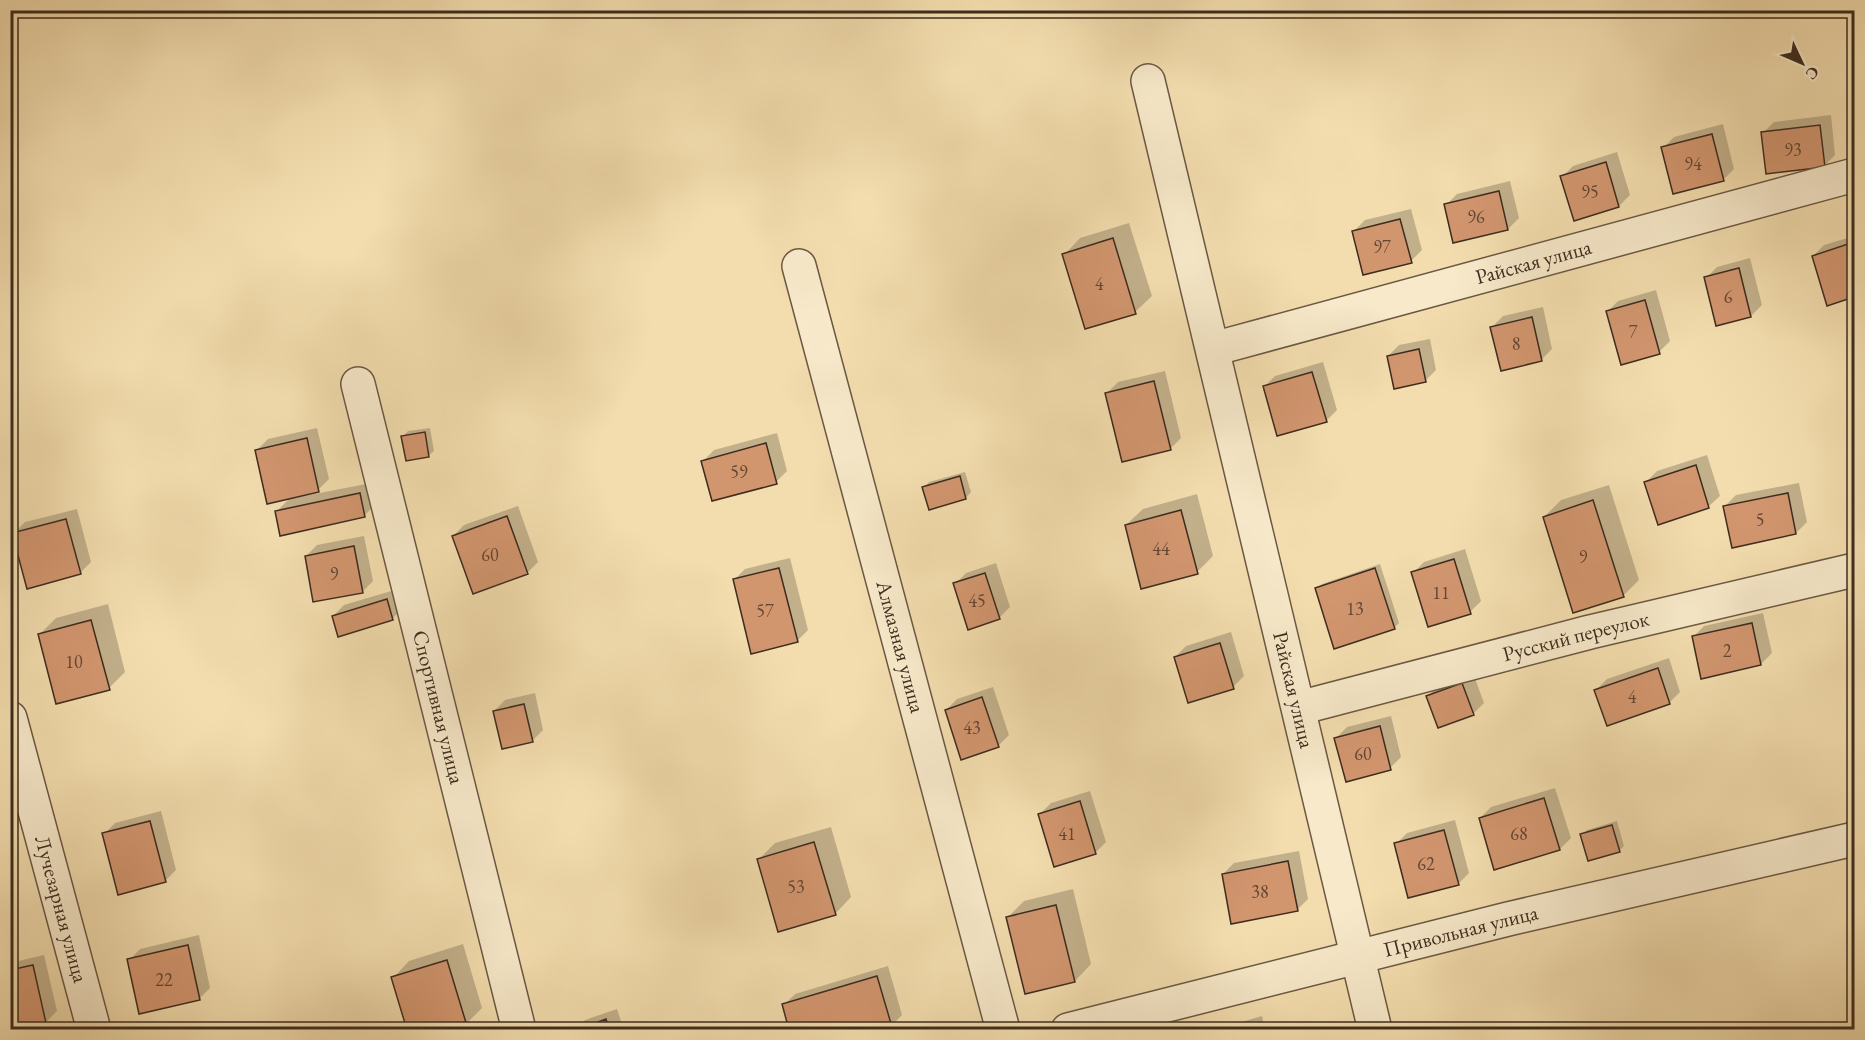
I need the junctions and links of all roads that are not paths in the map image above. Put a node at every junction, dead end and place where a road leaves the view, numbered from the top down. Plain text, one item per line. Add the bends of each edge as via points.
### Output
1 (1148, 81) dead end
2 (1854, 175) edge
3 (800, 266) dead end
4 (1212, 349) junction
5 (358, 384) dead end
6 (1854, 570) edge
7 (1299, 708) junction
8 (10, 718) edge
9 (1854, 839) edge
10 (1359, 957) junction
11 (94, 1029) edge
12 (519, 1029) edge
13 (1004, 1029) edge
14 (1068, 1029) edge
15 (1375, 1029) edge

1 - 4 street, Райская улица
2 - 4 street, Райская улица
3 - 13 street, Алмазная улица
4 - 7 street, Райская улица
5 - 12 street, Спортивная улица
6 - 7 street, Русский переулок via 1590,632
7 - 10 street, Райская улица
8 - 11 street, Лучезарная улица
9 - 10 street, Привольная улица
10 - 14 street, Привольная улица
10 - 15 street, Райская улица

